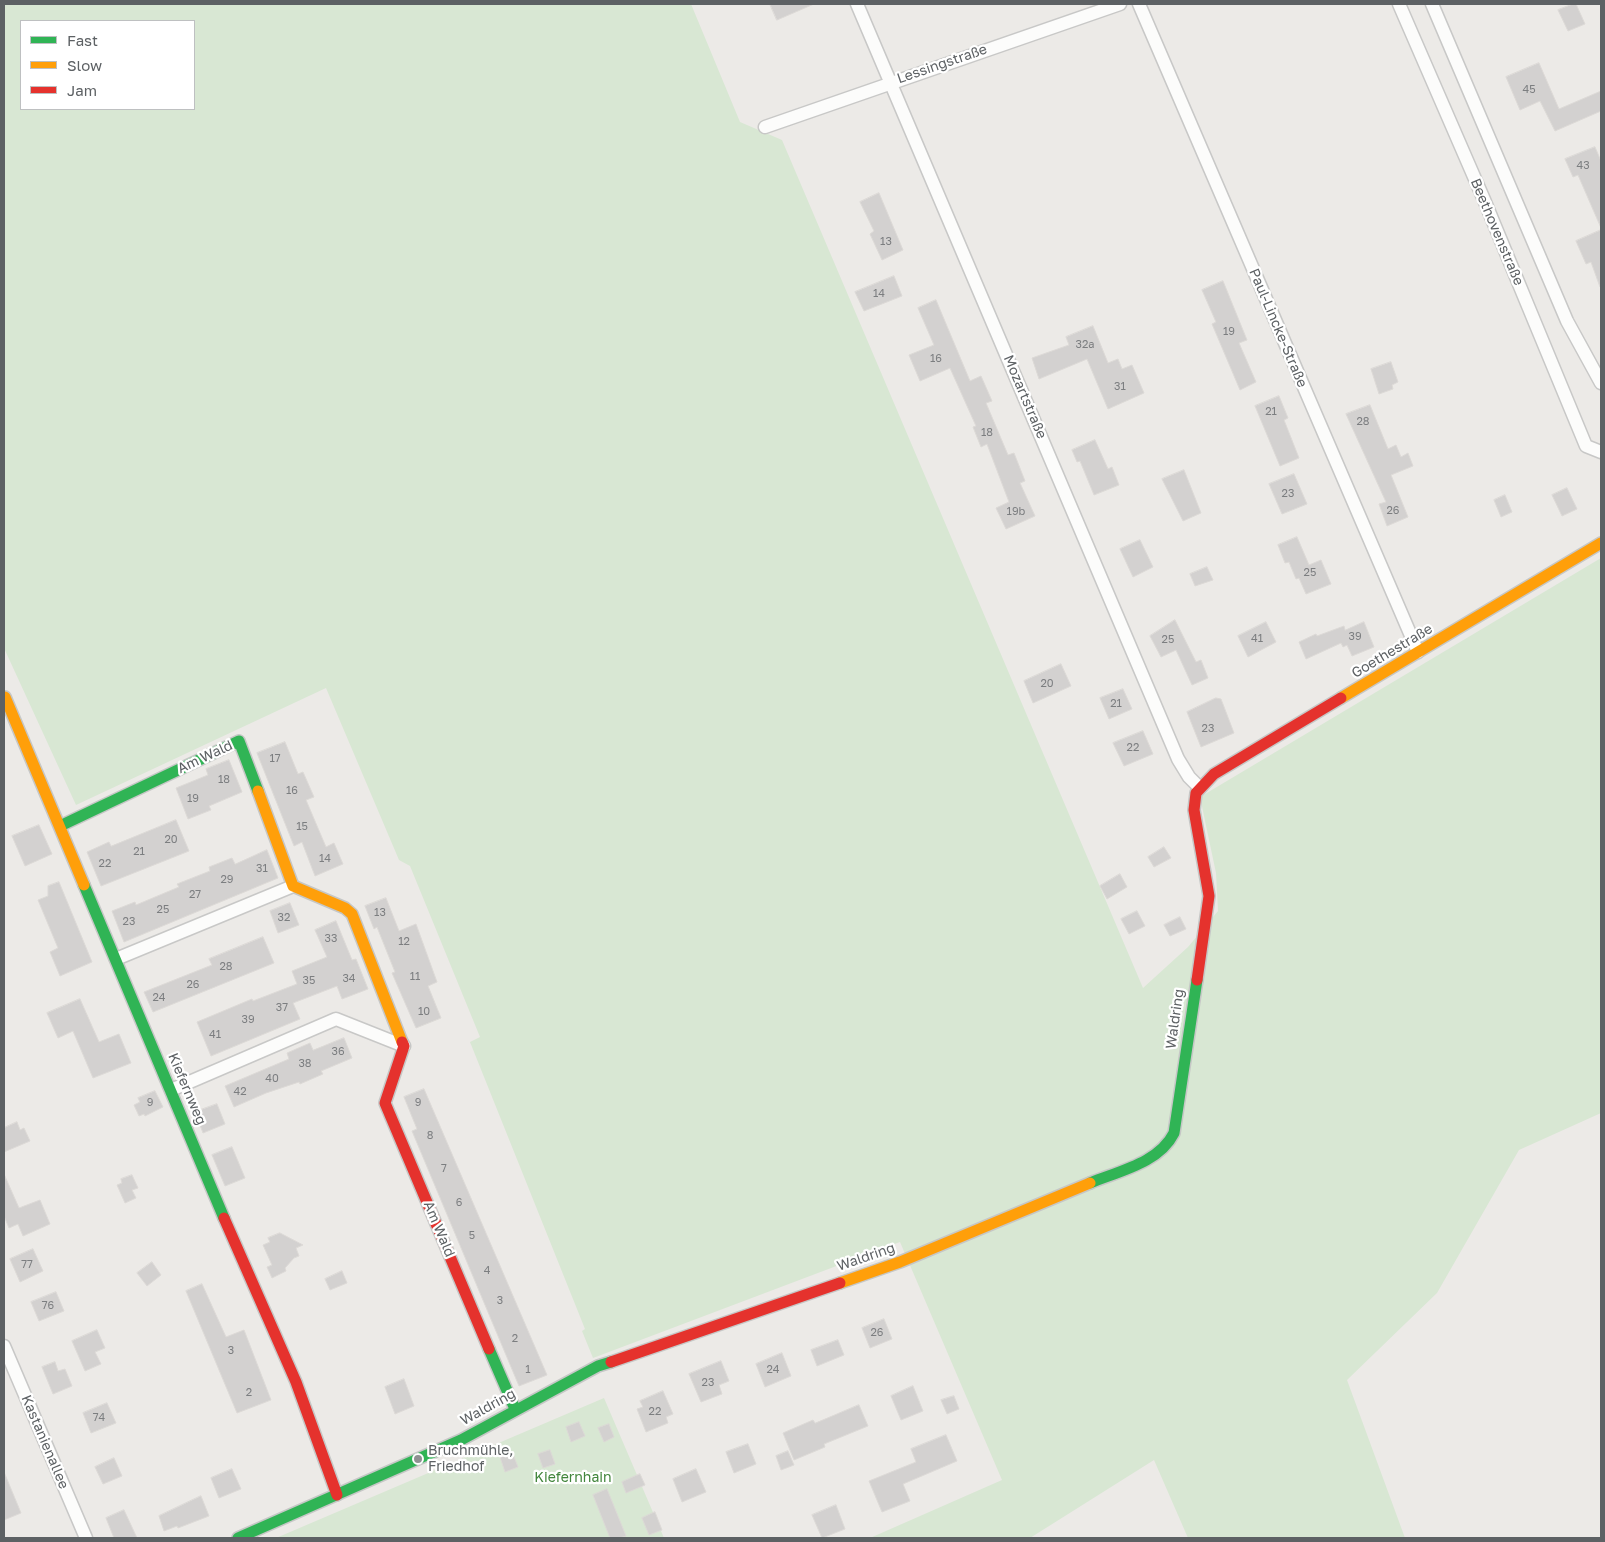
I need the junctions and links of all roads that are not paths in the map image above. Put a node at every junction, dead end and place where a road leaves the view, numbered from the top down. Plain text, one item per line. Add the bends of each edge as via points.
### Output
1 (857, 4) edge
2 (1120, 4) edge
3 (1139, 4) edge
4 (1399, 4) edge
5 (1432, 4) edge
6 (891, 82) junction
7 (765, 127) dead end
8 (1601, 383) edge
9 (1601, 452) edge
10 (1601, 543) edge
11 (1418, 652) junction
12 (4, 697) edge
13 (1199, 787) junction
14 (60, 826) junction
15 (293, 886) junction
16 (116, 959) junction
17 (404, 1046) junction
18 (172, 1090) junction
19 (4, 1346) edge
20 (515, 1409) junction
21 (337, 1495) junction
22 (86, 1538) edge
23 (238, 1538) edge

1 - 6 street, Mozartstraße
2 - 6 street, Lessingstraße
3 - 11 street, Paul-Lincke-Straße
4 - 9 street, Beethovenstraße via 1586,446
5 - 8 street via 1567,321
6 - 7 street, Lessingstraße
6 - 13 street, Mozartstraße via 1178,759
10 - 11 street, Goethestraße
11 - 13 street, Goethestraße via 1214,774
12 - 14 street, Kiefernweg
13 - 20 street, Waldring via 1193,798 1208,896 1177,1121 1168,1145 1131,1168 900,1262 598,1366
14 - 15 street, Am Wald via 239,741
14 - 16 street, Kiefernweg
15 - 16 street
15 - 17 street via 352,914
16 - 18 street, Kiefernweg
17 - 18 street via 336,1019
17 - 20 street, Am Wald via 385,1103
18 - 21 street, Kiefernweg via 296,1382
19 - 22 street, Kastanienallee
20 - 21 street, Waldring via 461,1440
21 - 23 street, Waldring

